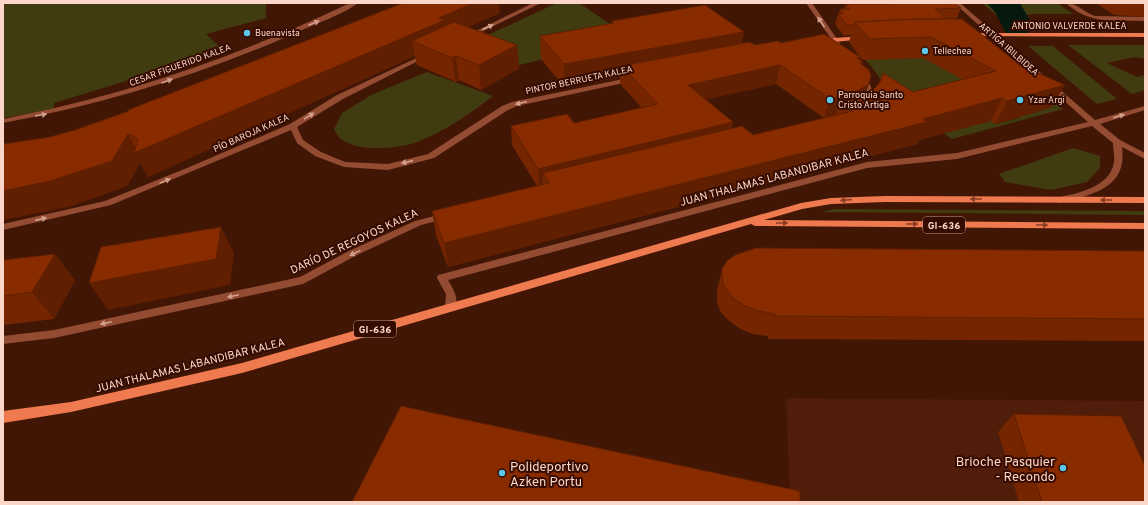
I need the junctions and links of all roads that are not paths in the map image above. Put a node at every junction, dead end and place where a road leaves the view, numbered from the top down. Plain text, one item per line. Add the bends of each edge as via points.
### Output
1 (355, 3) edge
2 (538, 3) edge
3 (809, 3) edge
4 (957, 3) edge
5 (1069, 3) edge
6 (1145, 19) edge
7 (961, 35) edge
8 (994, 35) junction
9 (1145, 35) edge
10 (868, 38) edge
11 (457, 41) edge
12 (830, 41) junction
13 (436, 51) edge
14 (846, 56) edge
15 (855, 68) edge
16 (640, 77) edge
17 (1145, 108) edge
18 (860, 110) edge
19 (3, 121) edge
20 (1094, 124) junction
21 (293, 126) junction
22 (1117, 142) junction
23 (1145, 156) edge
24 (1060, 200) junction
25 (1145, 200) edge
26 (456, 213) edge
27 (743, 223) junction
28 (1145, 226) edge
29 (3, 228) edge
30 (450, 308) junction
31 (3, 340) edge
32 (3, 417) edge

19 -> 1 street, CESAR FIGUERIDO KALEA via 48,114 163,82 310,24
11 -> 2 street
12 -> 3 street
4 - 8 street, ARTIGA IBILBIDEA
5 - 6 street via 1095,18
7 - 8 main road
8 - 9 main road, ANTONIO VALVERDE KALEA
8 - 20 street, ARTIGA IBILBIDEA
10 - 12 main road
12 - 14 street
21 -> 13 street, PÍO BAROJA KALEA via 340,97
15 - 18 street via 868,85 871,94 868,104
16 -> 21 street, PINTOR BERRUETA KALEA via 515,104 431,156 388,167 344,164 318,154 300,141
20 -> 17 street, JUAN THALAMAS LABANDIBAR KALEA
20 - 22 street, ARTIGA IBILBIDEA
20 - 30 street, JUAN THALAMAS LABANDIBAR KALEA via 957,156 867,165 442,278 450,294
29 -> 21 street, PÍO BAROJA KALEA via 108,203
22 - 23 street, ARTIGA IBILBIDEA
22 - 24 street via 1118,163 1113,178 1097,189
25 -> 24 main road, JUAN THALAMAS LABANDIBAR KALEA
24 -> 27 main road, JUAN THALAMAS LABANDIBAR KALEA via 859,199 801,206
26 -> 31 street, DARÍO DE REGOYOS KALEA via 418,223 303,280 54,334
27 -> 28 main road, JUAN THALAMAS LABANDIBAR KALEA / GI-636
27 - 30 main road, JUAN THALAMAS LABANDIBAR KALEA / GI-636
30 - 32 main road, JUAN THALAMAS LABANDIBAR KALEA / GI-636 via 242,368 71,407

